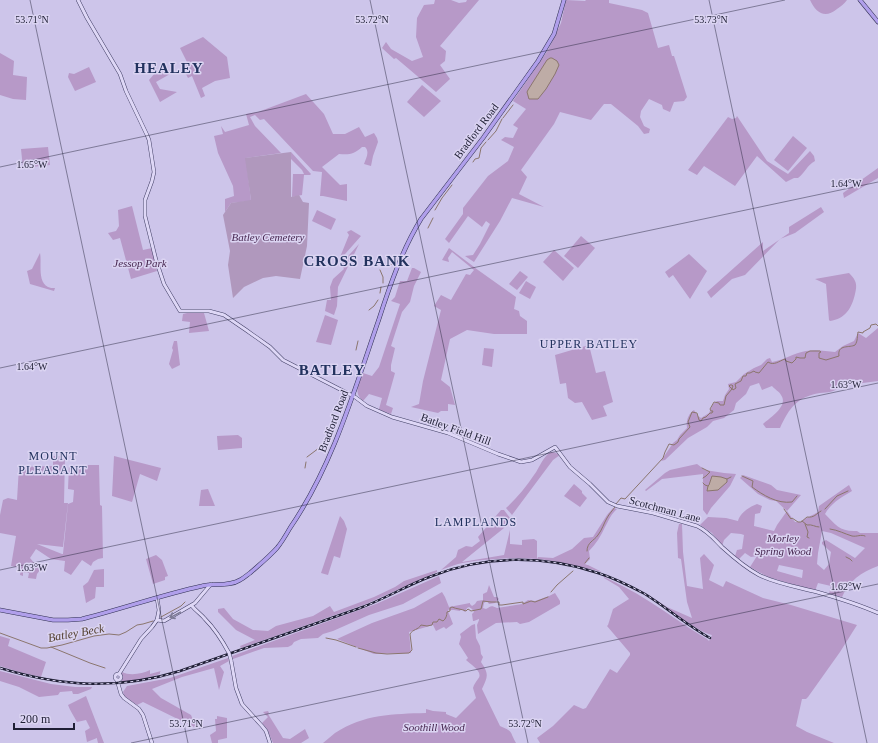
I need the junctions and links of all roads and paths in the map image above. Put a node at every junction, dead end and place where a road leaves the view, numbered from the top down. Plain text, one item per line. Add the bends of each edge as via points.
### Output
1 (78, 0) edge
2 (564, 0) edge
3 (860, 0) edge
4 (878, 22) edge
5 (352, 396) junction
6 (555, 447) joint
7 (550, 450) junction
8 (560, 454) junction
9 (318, 470) dead end
10 (317, 483) junction
11 (211, 584) junction
12 (157, 598) junction
13 (192, 606) junction
14 (0, 610) edge
15 (878, 613) edge
16 (157, 620) junction
17 (152, 743) edge
18 (270, 743) edge

1 - 5 main road, Batley Field Hill via 120,74 149,140 154,176 145,200 145,216 161,276 180,311 209,311 224,316 263,342 283,360
2 - 5 main road, Bradford Road via 554,34 538,61 413,233 386,298
3 - 4 main road
5 - 7 main road, Batley Field Hill via 379,412 448,433 521,462 532,460
5 - 10 main road, Bradford Road
6 - 7 main road, Batley Field Hill
6 - 8 main road, Scotchman Lane
7 - 8 main road
8 - 15 main road, Scotchman Lane via 570,467 608,502 697,526 711,534 736,559 760,575 842,599
9 - 10 main road
10 - 11 main road, Bradford Road via 297,518 270,555 240,580 230,584
11 - 12 main road, Bradford Road
11 - 13 main road
12 - 14 main road, Bradford Road via 86,618 68,620 53,620
12 - 16 main road
13 -> 16 main road via 164,620
13 - 18 main road, bridge via 214,628 229,653 242,704 266,730
16 - 17 main road via 115,676 124,698 143,715

